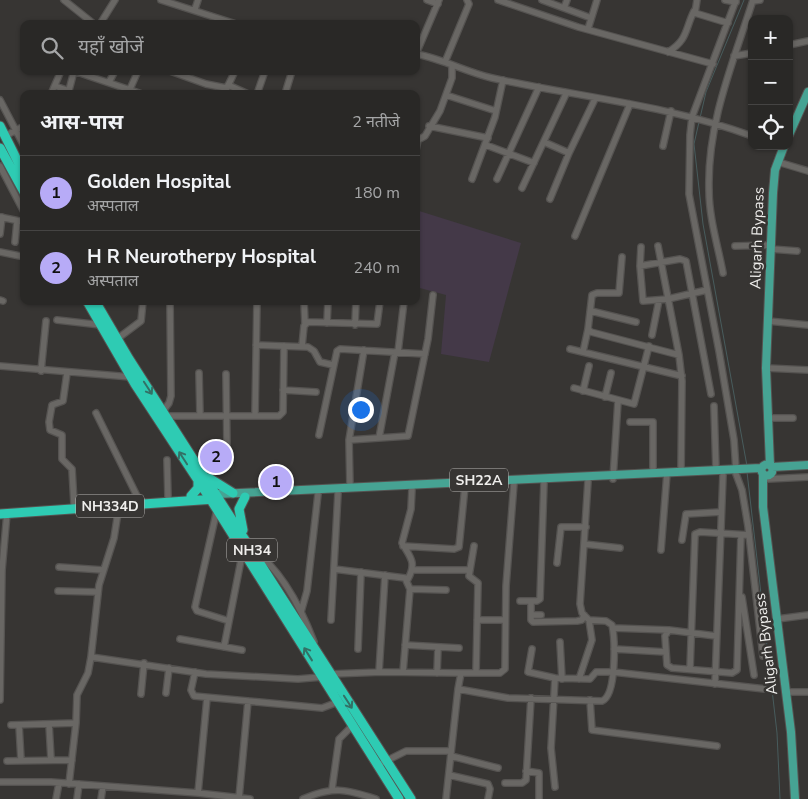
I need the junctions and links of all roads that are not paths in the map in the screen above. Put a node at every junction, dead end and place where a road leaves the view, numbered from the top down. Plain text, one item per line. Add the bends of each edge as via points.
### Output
1 (64, 0) edge
2 (115, 0) edge
3 (163, 0) edge
4 (198, 0) edge
5 (427, 0) edge
6 (468, 0) edge
7 (500, 0) edge
8 (542, 0) edge
9 (567, 0) edge
10 (597, 0) edge
11 (697, 0) edge
12 (725, 0) edge
13 (760, 0) edge
14 (736, 1) edge
15 (753, 1) edge
16 (438, 2) edge
17 (564, 8) junction
18 (195, 9) junction
19 (694, 11) junction
20 (591, 18) junction
21 (89, 20) edge
22 (102, 20) edge
23 (225, 20) edge
24 (728, 23) junction
25 (588, 29) junction
26 (808, 41) edge
27 (793, 44) edge
28 (420, 45) edge
29 (668, 52) junction
30 (748, 54) edge
31 (420, 55) edge
32 (734, 56) junction
33 (445, 62) junction
34 (713, 64) junction
35 (452, 65) junction
36 (59, 75) edge
37 (73, 75) edge
38 (87, 75) edge
39 (113, 75) edge
40 (136, 75) edge
41 (181, 75) edge
42 (233, 75) edge
43 (264, 75) edge
44 (291, 75) edge
45 (503, 80) junction
46 (109, 82) junction
47 (55, 86) junction
48 (539, 87) junction
49 (130, 89) joint
50 (226, 89) edge
51 (52, 90) edge
52 (62, 90) edge
53 (69, 90) edge
54 (258, 90) edge
55 (285, 90) edge
56 (566, 94) junction
57 (446, 95) junction
58 (807, 96) edge
59 (595, 99) junction
60 (0, 100) edge
61 (630, 104) junction
62 (496, 111) junction
63 (671, 112) junction
64 (694, 117) junction
65 (712, 122) junction
66 (0, 126) edge
67 (430, 126) junction
68 (793, 126) edge
69 (20, 128) edge
70 (16, 130) junction
71 (748, 135) edge
72 (5, 136) junction
73 (20, 138) edge
74 (488, 138) junction
75 (420, 139) edge
76 (544, 142) junction
77 (486, 145) junction
78 (663, 146) dead end
79 (0, 148) edge
80 (781, 150) edge
81 (509, 153) junction
82 (569, 153) junction
83 (778, 162) junction
84 (534, 163) junction
85 (0, 166) edge
86 (20, 166) edge
87 (808, 171) edge
88 (472, 179) dead end
89 (497, 179) dead end
90 (20, 185) edge
91 (522, 188) dead end
92 (550, 199) dead end
93 (20, 204) edge
94 (1, 217) edge
95 (16, 222) junction
96 (20, 222) edge
97 (0, 234) edge
98 (575, 236) dead end
99 (15, 242) dead end
100 (658, 246) dead end
101 (735, 246) dead end
102 (640, 247) dead end
103 (771, 247) junction
104 (797, 251) dead end
105 (0, 252) edge
106 (20, 256) dead end
107 (622, 257) dead end
108 (662, 263) junction
109 (640, 266) junction
110 (723, 274) dead end
111 (707, 290) junction
112 (433, 295) dead end
113 (692, 296) junction
114 (659, 300) junction
115 (668, 300) junction
116 (89, 305) edge
117 (97, 305) edge
118 (143, 305) edge
119 (170, 305) edge
120 (257, 305) edge
121 (304, 305) edge
122 (328, 305) edge
123 (356, 305) edge
124 (380, 305) edge
125 (403, 305) edge
126 (591, 311) junction
127 (57, 320) dead end
128 (46, 321) dead end
129 (768, 321) junction
130 (636, 322) dead end
131 (327, 323) junction
132 (305, 324) junction
133 (101, 325) junction
134 (355, 325) junction
135 (808, 325) edge
136 (588, 329) junction
137 (652, 335) dead end
138 (117, 339) junction
139 (256, 345) junction
140 (284, 346) junction
141 (302, 346) junction
142 (649, 346) junction
143 (570, 349) dead end
144 (364, 350) junction
145 (397, 352) junction
146 (584, 352) junction
147 (425, 354) junction
148 (679, 354) junction
149 (333, 365) junction
150 (0, 366) edge
151 (589, 366) dead end
152 (643, 367) junction
153 (766, 368) junction
154 (808, 370) edge
155 (41, 371) junction
156 (67, 373) junction
157 (611, 373) dead end
158 (198, 374) dead end
159 (226, 374) dead end
160 (682, 376) junction
161 (131, 377) junction
162 (574, 388) dead end
163 (283, 390) junction
164 (583, 391) junction
165 (316, 392) dead end
166 (711, 394) dead end
167 (605, 397) junction
168 (618, 401) junction
169 (714, 406) dead end
170 (96, 414) dead end
171 (164, 414) junction
172 (200, 415) junction
173 (226, 415) junction
174 (255, 416) junction
175 (794, 418) dead end
176 (767, 420) junction
177 (630, 422) dead end
178 (319, 435) dead end
179 (379, 438) junction
180 (349, 440) junction
181 (227, 447) dead end
182 (167, 460) dead end
183 (808, 466) edge
184 (765, 471) junction
185 (681, 472) junction
186 (738, 472) junction
187 (652, 473) junction
188 (720, 473) junction
189 (667, 475) junction
190 (200, 477) junction
191 (613, 477) junction
192 (808, 477) edge
193 (588, 481) junction
194 (544, 482) junction
195 (514, 483) junction
196 (465, 486) junction
197 (350, 487) junction
198 (412, 489) junction
199 (232, 493) junction
200 (338, 493) junction
201 (318, 494) junction
202 (168, 497) junction
203 (214, 497) junction
204 (245, 497) junction
205 (193, 498) junction
206 (139, 500) junction
207 (74, 504) junction
208 (119, 506) junction
209 (21, 510) junction
210 (2, 512) edge
211 (721, 512) junction
212 (216, 514) junction
213 (227, 525) junction
214 (586, 527) junction
215 (720, 532) junction
216 (741, 535) junction
217 (749, 535) junction
218 (245, 539) junction
219 (682, 540) dead end
220 (584, 544) junction
221 (403, 546) junction
222 (474, 546) dead end
223 (620, 548) dead end
224 (247, 549) junction
225 (661, 550) dead end
226 (2, 554) edge
227 (557, 563) dead end
228 (59, 567) dead end
229 (334, 569) junction
230 (103, 570) junction
231 (412, 570) junction
232 (470, 570) junction
233 (361, 572) junction
234 (385, 575) junction
235 (408, 579) junction
236 (410, 589) junction
237 (446, 590) dead end
238 (740, 590) junction
239 (58, 591) dead end
240 (98, 592) junction
241 (1, 601) edge
242 (520, 601) dead end
243 (531, 601) junction
244 (301, 612) junction
245 (531, 615) junction
246 (541, 615) dead end
247 (808, 616) edge
248 (586, 618) junction
249 (777, 618) junction
250 (331, 620) dead end
251 (477, 620) junction
252 (505, 620) junction
253 (229, 621) junction
254 (613, 628) junction
255 (669, 630) junction
256 (690, 633) junction
257 (716, 636) junction
258 (180, 639) dead end
259 (560, 642) dead end
260 (405, 645) junction
261 (224, 647) junction
262 (438, 647) junction
263 (459, 648) dead end
264 (358, 649) dead end
265 (532, 649) dead end
266 (614, 649) junction
267 (242, 650) dead end
268 (0, 652) edge
269 (666, 652) junction
270 (319, 656) junction
271 (763, 656) dead end
272 (91, 657) junction
273 (144, 663) junction
274 (169, 668) junction
275 (690, 669) junction
276 (715, 671) junction
277 (195, 672) junction
278 (379, 672) junction
279 (404, 672) junction
280 (437, 672) junction
281 (476, 672) junction
282 (613, 672) junction
283 (461, 673) junction
284 (326, 675) junction
285 (754, 675) dead end
286 (555, 678) junction
287 (562, 679) junction
288 (579, 679) junction
289 (715, 684) junction
290 (458, 689) junction
291 (765, 689) dead end
292 (786, 692) junction
293 (808, 692) edge
294 (166, 693) dead end
295 (141, 694) dead end
296 (207, 698) junction
297 (531, 698) junction
298 (552, 699) junction
299 (0, 700) edge
300 (590, 700) junction
301 (248, 701) junction
302 (338, 702) junction
303 (76, 723) junction
304 (50, 724) junction
305 (11, 725) dead end
306 (19, 725) junction
307 (353, 725) junction
308 (717, 746) dead end
309 (451, 753) junction
310 (51, 759) junction
311 (20, 760) junction
312 (72, 760) junction
313 (6, 761) dead end
314 (382, 762) junction
315 (498, 768) dead end
316 (526, 771) junction
317 (449, 775) junction
318 (0, 782) edge
319 (59, 783) junction
320 (505, 783) dead end
321 (69, 784) junction
322 (79, 784) junction
323 (103, 786) junction
324 (555, 787) dead end
325 (332, 789) junction
326 (198, 793) junction
327 (239, 798) edge
328 (56, 799) edge
329 (77, 799) edge
330 (101, 799) edge
331 (250, 799) edge
332 (303, 799) edge
333 (376, 799) edge
334 (399, 799) edge
335 (411, 799) edge
336 (446, 799) edge
337 (488, 799) edge
338 (539, 799) edge
339 (795, 799) edge

1 - 21 street
2 - 22 street
3 - 18 street
4 - 18 street
5 - 16 street
6 - 33 street
7 - 25 street
8 - 17 street
9 - 17 street
10 - 20 street
11 - 19 street
12 - 14 street
13 - 15 street
14 - 24 street
15 - 32 street
16 - 28 street
17 - 20 street
18 - 23 street
19 - 24 street
19 - 29 street via 686,36
20 - 25 street
24 - 34 street
25 - 29 street
26 - 27 street
29 - 34 street
30 - 32 street
31 - 33 street
32 - 65 street
33 - 35 street
34 - 64 street
35 - 45 street
35 - 57 street via 452,78
36 - 47 street
37 - 53 street
38 - 46 street
39 - 46 street
40 - 49 street
41 - 50 street
42 - 50 street
43 - 54 street
44 - 55 street
45 - 48 street
45 - 62 street
46 - 49 street
47 - 51 street
47 - 52 street
48 - 56 street
48 - 81 street
56 - 59 street
56 - 76 street
57 - 62 street
57 - 67 street
58 - 68 main road
59 - 61 street
59 - 82 street
60 - 70 street
61 - 63 street
61 - 98 street
62 - 74 street
63 - 64 street
63 - 78 street
64 - 65 street
64 - 111 street via 690,135 689,194
65 - 71 street
65 - 110 street via 709,190
66 - 72 highway
67 - 74 street
67 - 75 street
69 - 70 street
70 - 72 street
70 - 73 street
72 - 86 highway
74 - 77 street
76 - 82 street
76 - 84 street
77 - 81 street
77 - 88 street
79 - 90 highway
80 - 83 main road, Aligarh Bypass
81 - 84 street
81 - 89 street
82 - 92 street
83 - 87 street
83 - 103 main road, Aligarh Bypass via 774,179
84 - 91 street
85 - 93 street
94 - 95 street
94 - 97 street
95 - 96 street
95 - 99 street
100 - 108 street
101 - 103 street
102 - 109 street
103 - 104 street
103 - 129 main road, Aligarh Bypass
105 - 106 street
107 - 126 street via 619,293 594,293 590,299
108 - 109 street
108 - 113 street via 685,260
108 - 115 street
109 - 114 street via 644,301
111 - 113 street
111 - 186 street
112 - 147 street
113 - 115 street
113 - 166 street
114 - 115 street
114 - 137 street
115 - 148 street
116 - 133 highway, NH34
117 - 138 highway, NH34
118 - 138 street via 141,321
119 - 171 street via 171,396
120 - 139 street
121 - 132 street
122 - 131 street
123 - 134 street
124 - 134 street via 378,324
125 - 145 street
126 - 130 street
126 - 136 street
127 - 133 street
128 - 155 street
129 - 135 street
129 - 153 main road, Aligarh Bypass
131 - 132 street
131 - 134 street
132 - 141 street
133 - 161 highway, NH34
136 - 142 street
136 - 146 street
138 -> 171 highway, NH34
139 - 140 street
139 - 174 street
140 - 141 street
140 - 163 street
141 - 149 street via 312,349 320,362
142 - 148 street
142 - 152 street
143 - 146 street
144 - 145 street
144 - 149 street via 340,349 335,354
144 - 180 street
145 - 147 street
145 - 179 street
146 - 152 street
147 - 179 street via 409,433 404,438
148 - 160 street
149 - 178 street
150 - 155 street
151 - 164 street
152 - 160 street
152 - 168 street via 636,401 631,404
153 - 154 street
153 - 176 main road, Aligarh Bypass
155 - 156 street
156 - 161 street
156 - 207 street via 63,401 52,405 49,422 50,430 60,433 63,438 62,459 72,469
157 - 167 street
158 - 172 street
159 - 173 street
160 - 185 street
190 -> 161 highway, NH34
162 - 164 street
163 - 165 street
163 - 174 street via 282,414
164 - 167 street
167 - 168 street
168 - 191 street
169 - 188 street
170 - 206 street
171 - 172 street
171 - 190 highway, NH34
172 - 173 street
173 - 174 street
173 - 181 street
175 - 176 street
176 - 184 main road, Aligarh Bypass
177 - 187 street via 653,422
179 - 180 street
180 - 197 street
182 - 202 street
183 - 184 main road, SH22A
184 - 186 main road, SH22A
184 - 192 street
184 - 249 main road, Aligarh Bypass via 765,515
185 - 188 main road, SH22A
185 - 189 main road, SH22A
186 - 188 main road, SH22A
186 - 217 street
187 - 189 main road, SH22A
187 - 191 main road, SH22A
188 - 189 main road, SH22A
188 - 211 street
189 - 191 main road, SH22A
189 - 225 street
190 - 199 highway
190 - 203 highway, NH34
190 - 205 highway
191 - 193 main road, SH22A
191 - 197 main road, SH22A
193 - 194 main road, SH22A
193 - 214 street
194 - 195 main road, SH22A
194 - 243 street via 540,599
195 - 196 main road, SH22A
195 - 252 street
196 - 198 main road, SH22A
196 - 221 street via 459,547
197 - 199 main road, SH22A
198 - 200 main road, SH22A
198 - 221 street
199 - 203 main road, SH22A
200 - 201 main road, SH22A
200 - 229 street
201 - 204 main road, SH22A
201 - 244 street via 308,590
202 - 205 highway, NH334D
202 - 206 highway, NH334D
203 - 204 main road, SH22A
203 - 205 highway, NH334D
203 - 213 highway, NH34
203 - 218 highway, NH34
204 - 218 highway via 239,509
205 - 208 highway, NH334D
205 - 212 highway
206 - 207 highway, NH334D
207 - 209 highway, NH334D
208 - 209 highway, NH334D
208 - 230 street via 114,538
209 - 210 highway, NH334D
210 - 226 street
211 - 215 street
211 - 219 street via 686,514
212 - 213 highway
212 - 253 street via 196,607 197,611 213,618
213 - 224 highway, NH34
214 - 220 street
214 - 227 street via 561,527
215 - 216 street
215 - 256 street via 700,532 694,537
215 - 257 street
216 - 217 street
216 - 238 street
217 - 271 street
218 - 224 highway, NH34
220 - 223 street
220 - 248 street via 580,604
221 - 231 street via 410,554
222 - 232 street
224 - 244 street via 270,563
224 - 253 street
224 - 270 highway, NH34
284 -> 224 highway, NH34
226 - 241 street
228 - 230 street
229 - 233 street
229 - 250 street
230 - 240 street
231 - 232 street
231 - 235 street
232 - 251 street via 470,579 478,582
233 - 234 street
233 - 264 street
234 - 235 street
234 - 278 street
235 - 236 street
236 - 237 street
236 - 260 street
238 - 276 street via 737,670 732,673
238 - 285 street
239 - 240 street
240 - 272 street
241 - 268 street
242 - 243 street
243 - 245 street
244 - 270 street
245 - 246 street
245 - 248 street via 532,621 537,623
247 - 249 street
248 - 254 street via 609,622
248 - 288 street via 592,640
249 - 292 main road, Aligarh Bypass
251 - 252 street
251 - 281 street
252 - 281 street via 504,672
253 - 261 street
254 - 255 street
254 - 266 street
255 - 256 street
255 - 269 street via 665,634
256 - 257 street
256 - 275 street
257 - 276 street
258 - 261 street
259 - 287 street
260 - 262 street
260 - 279 street
261 - 267 street
262 - 263 street
262 - 280 street
265 - 286 street via 528,672
266 - 269 street
266 - 282 street
268 - 299 street
269 - 275 street via 669,666
270 - 284 highway, NH34
272 - 273 street
272 - 303 street via 88,673 77,695
273 - 274 street
273 - 295 street
274 - 277 street
274 - 294 street
275 - 276 street
276 - 289 street
277 - 284 street via 298,680
277 - 296 street via 191,693
278 - 279 street
278 - 284 street
279 - 280 street
280 - 283 street
281 - 283 street
282 - 288 street via 597,672 592,678
282 - 289 street
282 - 300 street via 607,698
283 - 290 street
284 - 302 highway, NH34
284 -> 314 highway, NH34
286 - 287 street
286 - 298 street
287 - 288 street
289 - 291 street
290 - 297 street via 508,698
290 - 309 street
292 - 293 street
292 - 339 main road, Aligarh Bypass
296 - 301 street
296 - 326 street
297 - 298 street
297 - 316 street
298 - 300 street
298 - 324 street via 551,748
300 - 308 street via 592,730
301 - 302 street via 322,708
301 - 327 street
302 - 307 highway, NH34
303 - 304 street
303 - 312 street
304 - 306 street
304 - 310 street
305 - 306 street
306 - 311 street
307 - 314 highway, NH34
307 - 325 street via 339,740
309 - 314 street via 411,750
309 - 315 street
309 - 317 street
310 - 311 street
310 - 312 street
311 - 313 street
312 - 321 street
314 - 334 highway, NH34
314 - 335 highway, NH34
316 - 320 street via 524,782
316 - 338 street via 539,773
317 - 336 street
317 - 337 street via 488,784
318 - 319 street
319 - 321 street
319 - 328 street
321 - 322 street
322 - 323 street
322 - 329 street
323 - 326 street
323 - 330 street
325 - 332 street
325 - 333 street via 349,790
326 - 327 street
327 - 331 street

